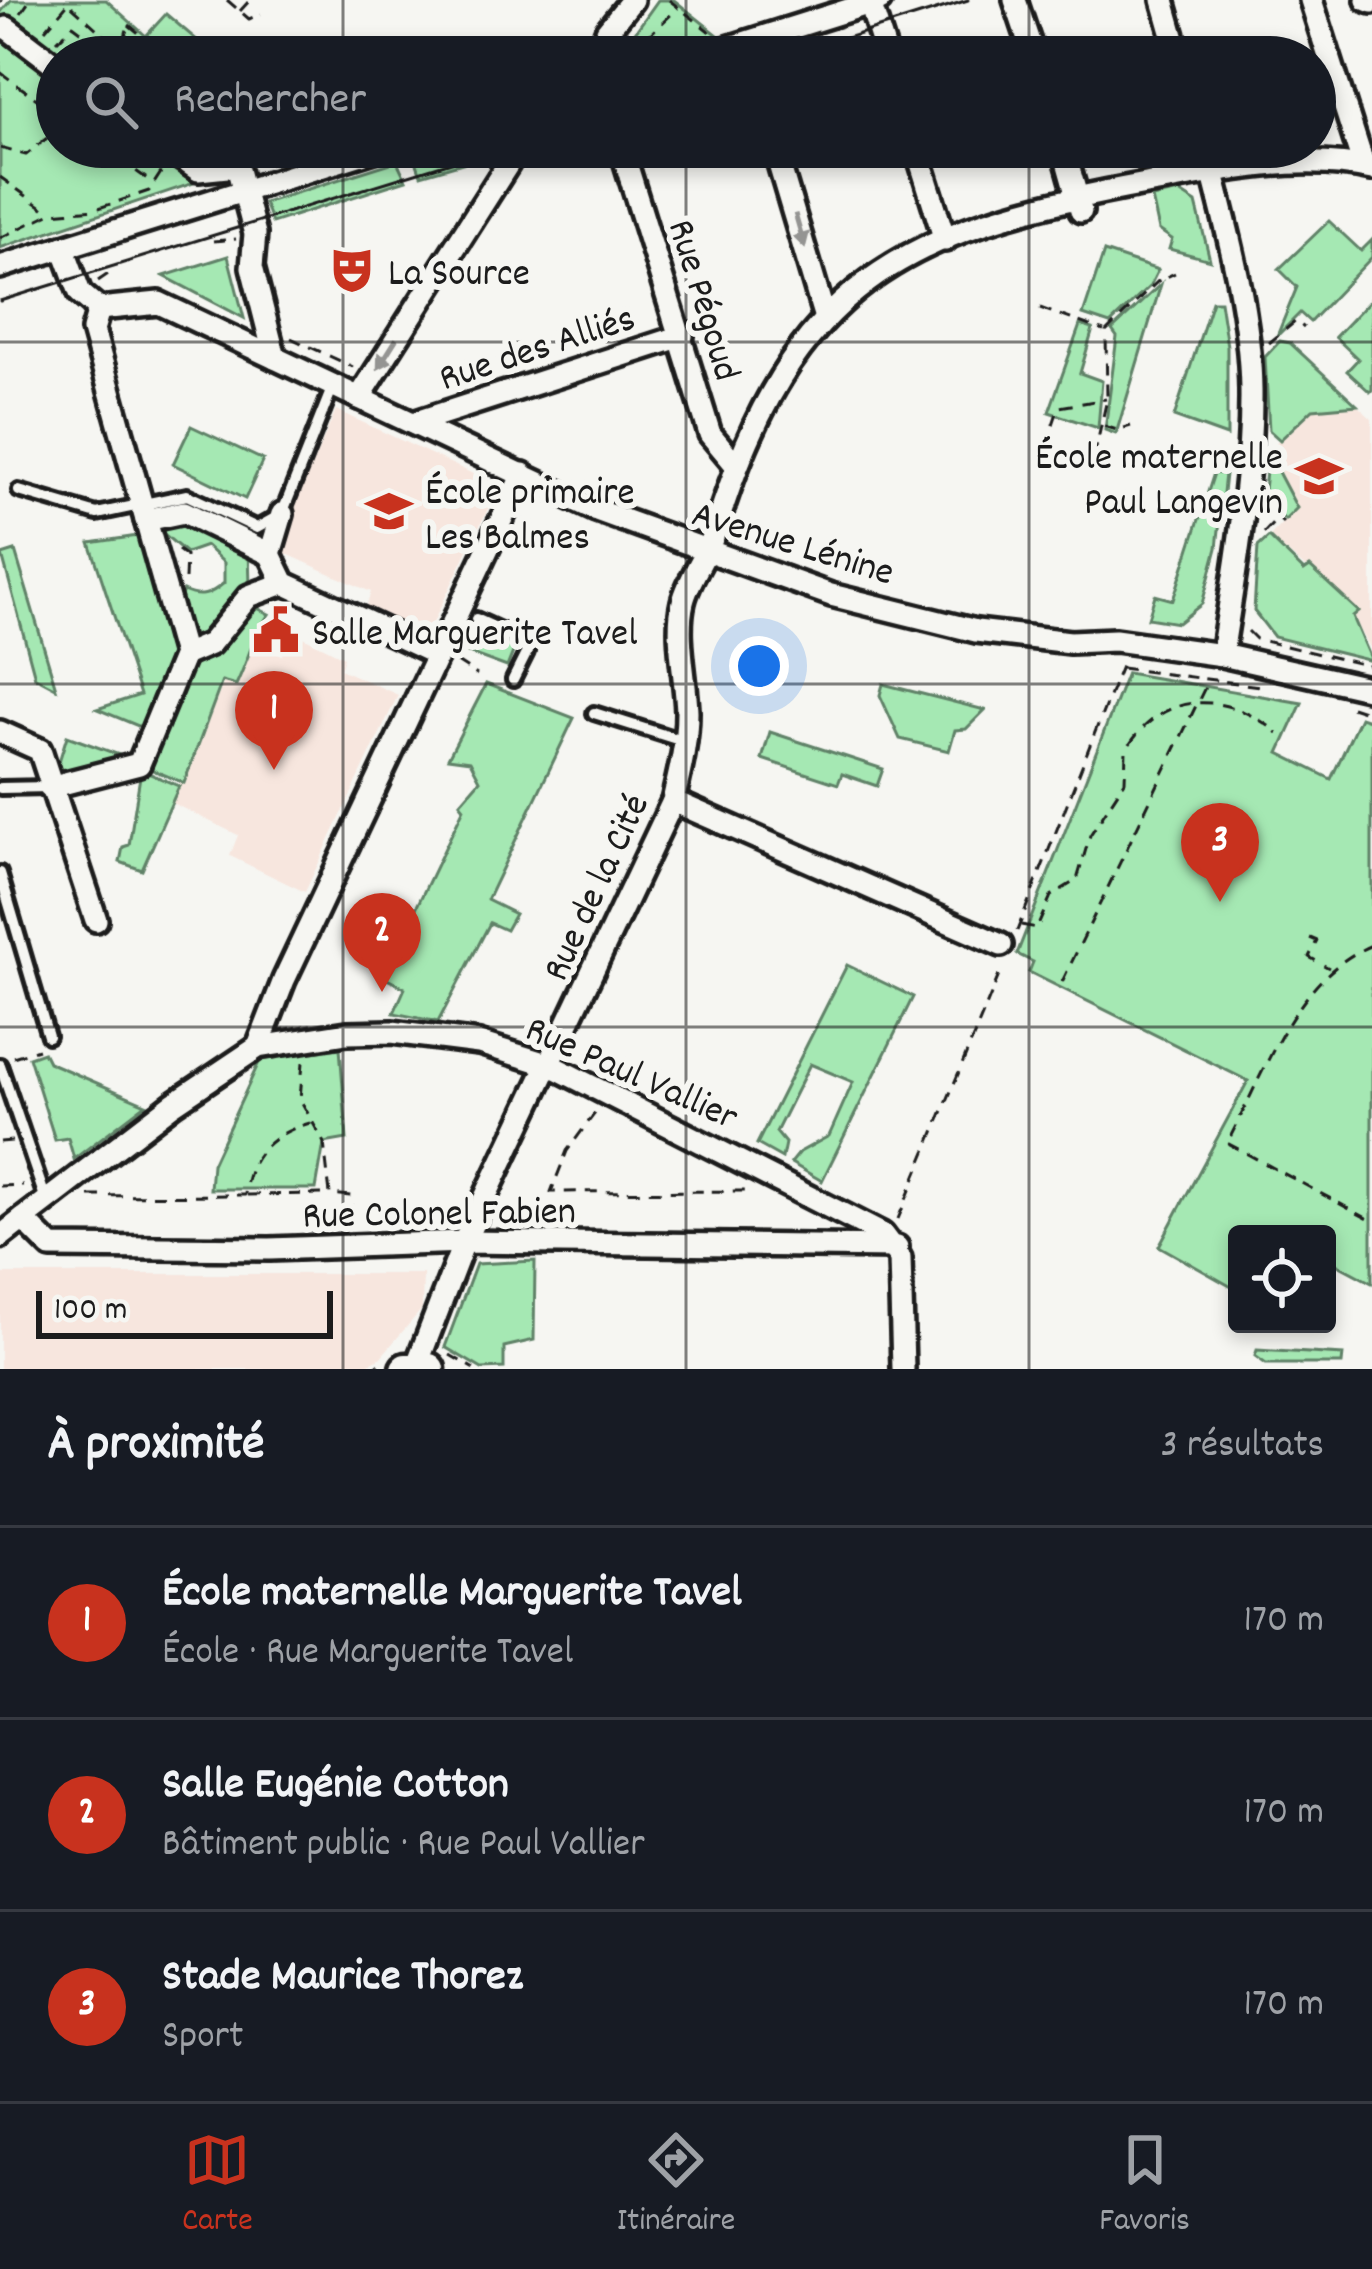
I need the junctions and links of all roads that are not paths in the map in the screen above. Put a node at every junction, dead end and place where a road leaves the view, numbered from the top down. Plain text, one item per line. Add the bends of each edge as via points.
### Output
1 (632, 0) edge
2 (1015, 0) edge
3 (1162, 0) edge
4 (1312, 0) edge
5 (875, 2) edge
6 (8, 28) dead end
7 (605, 36) edge
8 (769, 36) edge
9 (882, 36) edge
10 (1027, 36) edge
11 (1173, 36) edge
12 (1324, 36) edge
13 (36, 50) edge
14 (1336, 72) edge
15 (238, 168) edge
16 (315, 168) edge
17 (505, 168) edge
18 (628, 168) edge
19 (780, 168) edge
20 (923, 168) edge
21 (1069, 168) edge
22 (1211, 168) edge
23 (1368, 168) edge
24 (1212, 172) junction
25 (243, 190) junction
26 (1080, 204) junction
27 (945, 240) junction
28 (63, 247) junction
29 (0, 267) edge
30 (99, 309) junction
31 (824, 315) junction
32 (682, 335) junction
33 (275, 358) junction
34 (333, 386) junction
35 (358, 398) junction
36 (413, 423) junction
37 (735, 464) junction
38 (523, 474) junction
39 (19, 491) dead end
40 (146, 512) junction
41 (283, 514) junction
42 (708, 553) junction
43 (270, 554) junction
44 (284, 583) junction
45 (476, 619) dead end
46 (184, 655) junction
47 (438, 655) junction
48 (1222, 655) junction
49 (513, 680) dead end
50 (1372, 689) edge
51 (594, 713) dead end
52 (0, 732) edge
53 (686, 742) junction
54 (50, 787) junction
55 (0, 788) edge
56 (673, 801) junction
57 (0, 873) edge
58 (96, 920) dead end
59 (1000, 945) dead end
60 (49, 1041) road end
61 (259, 1047) junction
62 (0, 1063) edge
63 (550, 1065) junction
64 (52, 1199) junction
65 (23, 1220) junction
66 (0, 1237) edge
67 (464, 1242) junction
68 (894, 1244) junction
69 (414, 1364) edge
70 (903, 1369) edge

1 - 7 street
2 - 10 street
3 - 11 street
4 - 12 street
5 - 8 street
5 - 9 street
6 - 13 street
14 - 23 street
15 - 25 street
16 - 25 street
17 -> 35 street
18 - 32 street, Rue Pégoud
19 -> 31 street
20 - 27 street
21 - 26 street
22 - 24 street
23 - 24 street, Rue de la Cité
24 - 26 street, Rue de la Cité
24 - 48 street via 1233,254 1251,388
25 - 28 street
25 - 33 street
26 - 27 street, Rue de la Cité
27 - 31 street, Rue de la Cité via 875,272
28 - 29 street
28 - 30 street via 80,293
30 - 33 street, Avenue Lénine via 154,301
30 - 40 street via 93,330
31 - 37 street, Rue de la Cité via 787,362
32 - 36 street, Rue des Alliés
32 - 37 street, Rue Pégoud via 710,434
33 - 34 street, Avenue Lénine
34 - 35 street, Avenue Lénine
34 - 41 lane
35 - 36 street, Avenue Lénine
36 - 38 street, Avenue Lénine
37 - 42 street, Rue de la Cité
38 - 42 street, Avenue Lénine
38 - 47 street
39 - 40 lane via 97,514
40 - 41 lane via 187,494 257,528
40 - 43 street via 184,512
40 - 46 street
41 - 43 street
42 - 48 street, Avenue Lénine via 976,631
42 - 53 street, Rue de la Cité via 683,604
43 - 44 street
44 - 46 street via 249,596 210,644
44 - 47 street
45 - 49 lane via 524,640 527,652
46 - 54 street via 139,764
47 - 61 street
48 - 50 street, Avenue Lénine
51 - 53 lane
52 - 54 street via 40,750
53 - 56 street, Rue de la Cité
54 - 55 lane
54 - 58 street
56 - 59 street
56 - 63 street, Rue de la Cité
57 - 60 lane
61 - 63 street, Rue Paul Vallier via 392,1033 479,1043
61 - 64 street, Rue Paul Vallier
62 - 64 lane
63 - 67 street, Rue de la Cité
63 - 68 street, Rue Paul Vallier via 782,1178
64 - 65 street, Rue Paul Vallier
65 - 66 street
65 - 67 street, Rue Colonel Fabien via 51,1247
67 - 68 street, Rue Colonel Fabien
67 - 69 street, Rue de la Cité
68 - 70 street

